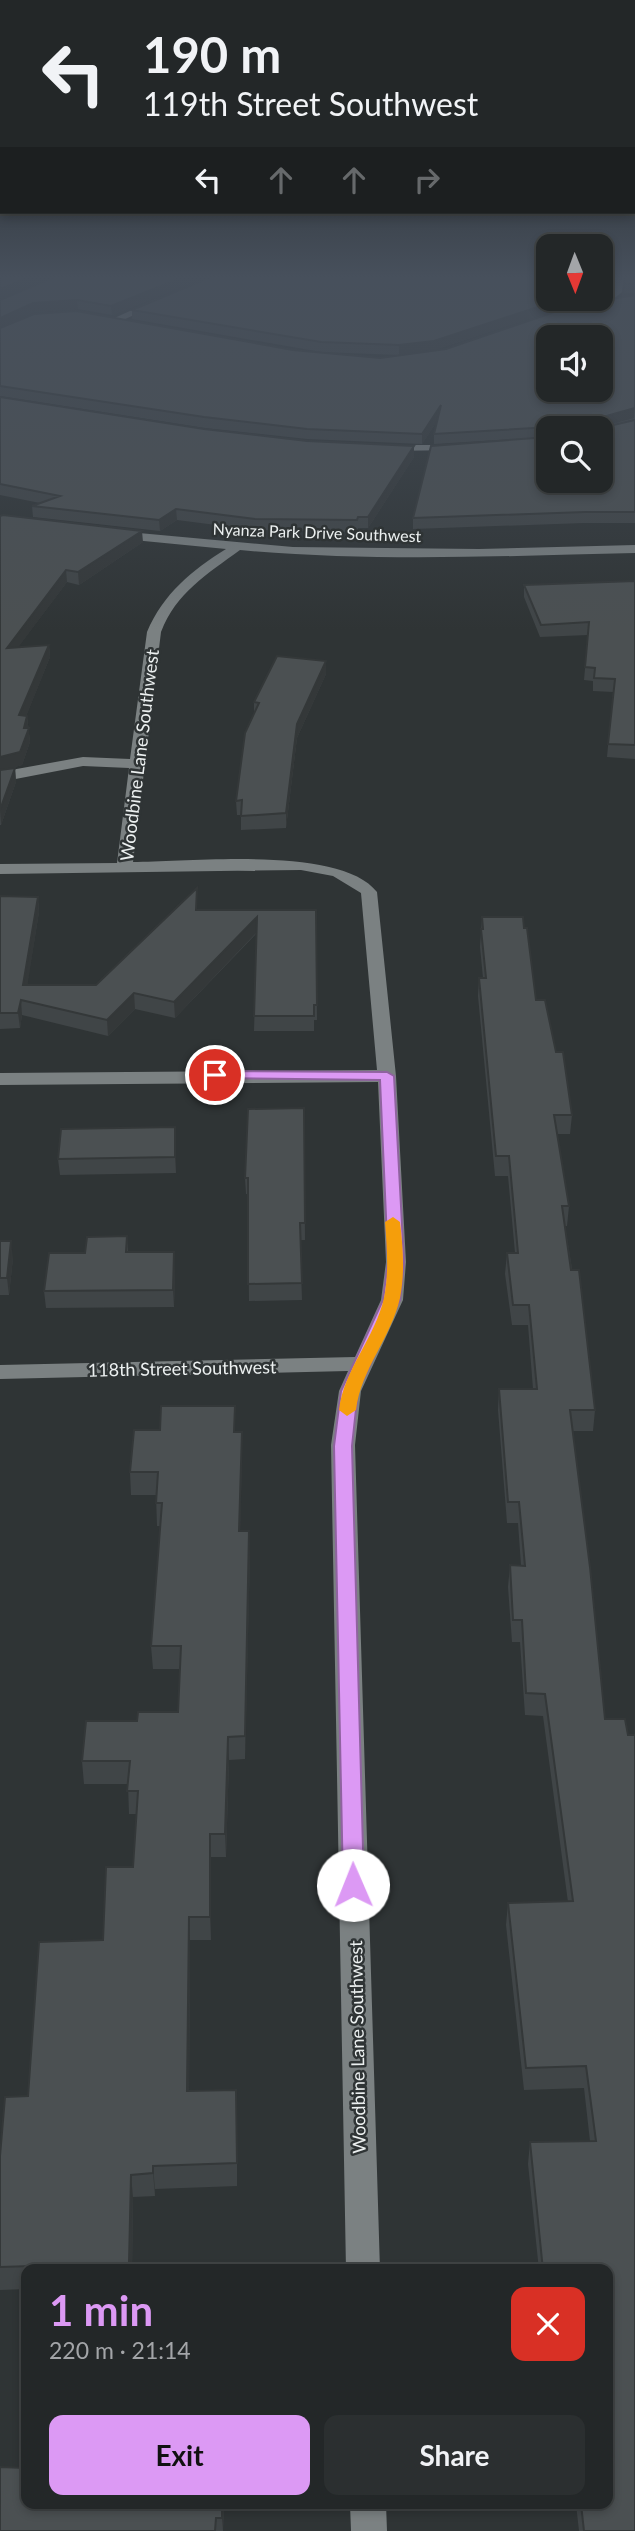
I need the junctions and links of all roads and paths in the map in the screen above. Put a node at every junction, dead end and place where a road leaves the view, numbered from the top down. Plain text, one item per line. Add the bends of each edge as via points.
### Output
1 (375, 448) edge
2 (468, 448) edge
3 (105, 533) edge
4 (235, 548) junction
5 (635, 549) edge
6 (137, 765) junction
7 (0, 777) edge
8 (0, 869) edge
9 (124, 869) junction
10 (387, 1076) junction
11 (0, 1079) edge
12 (364, 1364) junction
13 (0, 1372) edge
14 (363, 2264) edge
15 (368, 2509) edge
16 (369, 2531) edge

1 - 2 street
3 - 4 street, Nyanza Park Drive Southwest
4 - 5 street, Nyanza Park Drive Southwest
4 - 6 street, Woodbine Lane Southwest via 172,598 158,620
6 - 7 street via 97,758 73,760
6 - 9 street, Woodbine Lane Southwest
8 - 9 street
9 - 10 street, Woodbine Lane Southwest via 301,865 326,868 359,881 372,904
10 - 11 street
10 - 12 street, Woodbine Lane Southwest via 396,1262 391,1300
12 - 13 street, 118th Street Southwest
12 - 14 street, Woodbine Lane Southwest via 349,1391 343,1446
15 - 16 street

